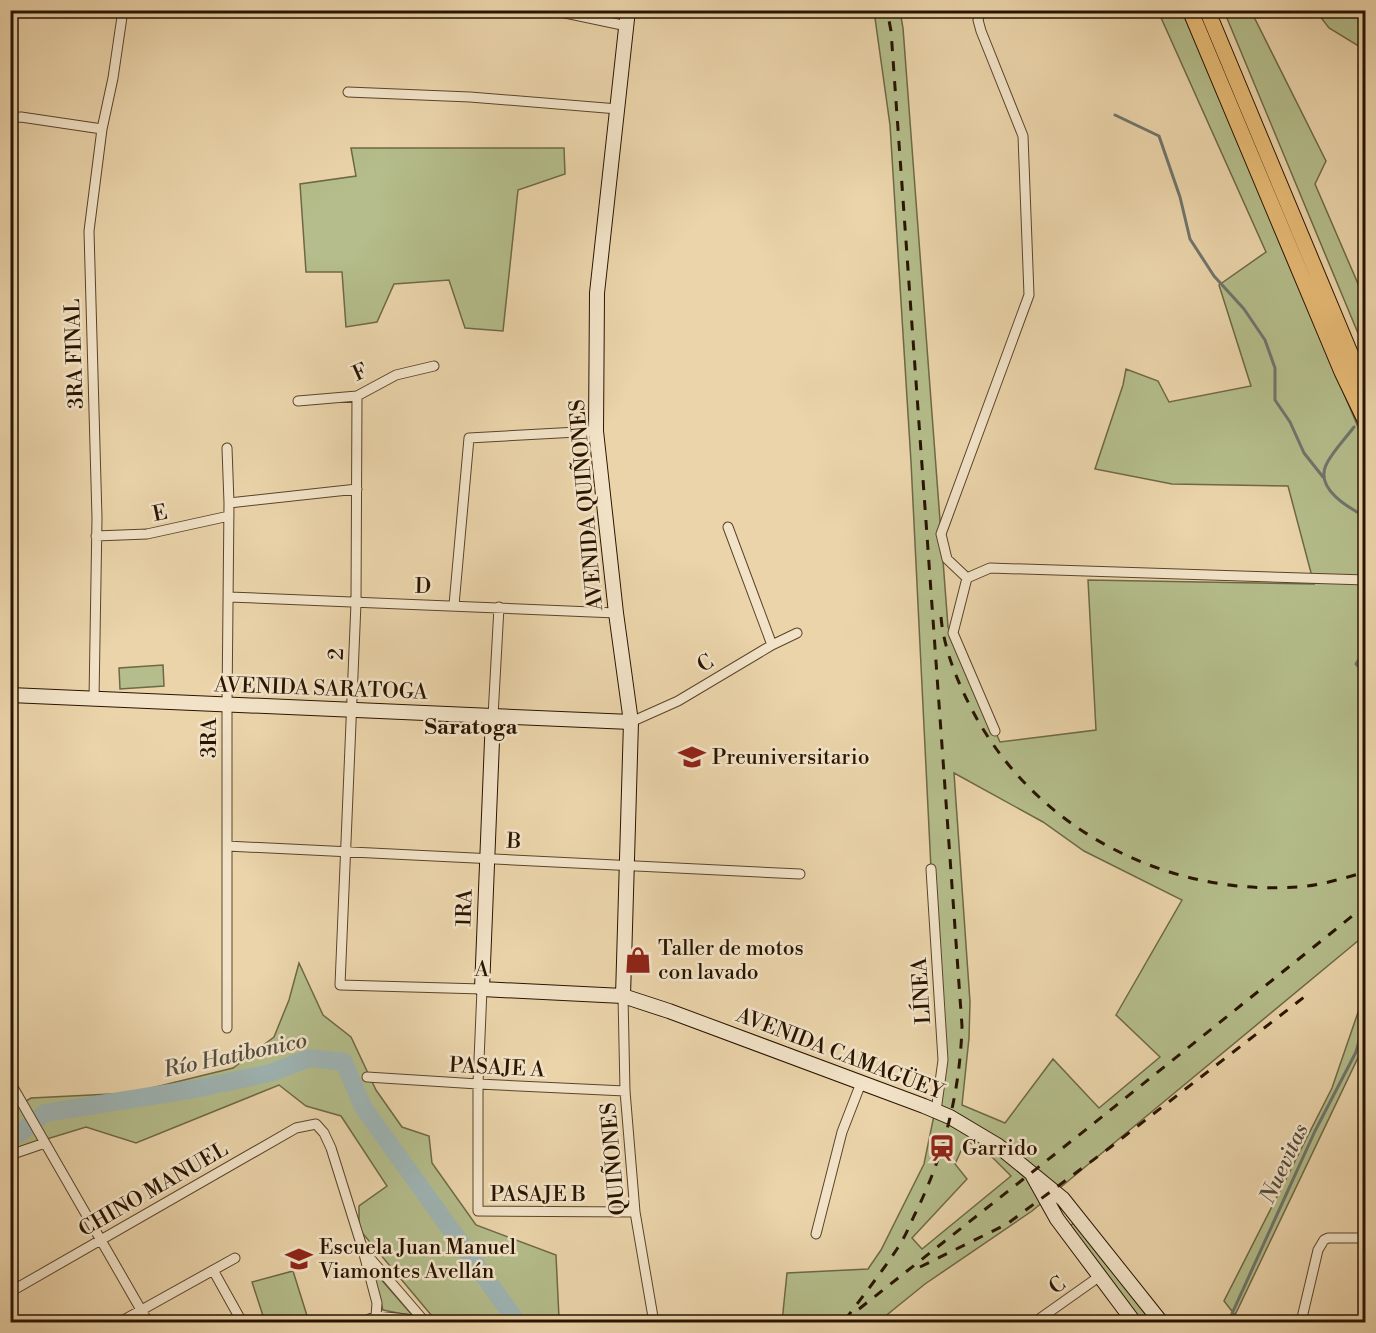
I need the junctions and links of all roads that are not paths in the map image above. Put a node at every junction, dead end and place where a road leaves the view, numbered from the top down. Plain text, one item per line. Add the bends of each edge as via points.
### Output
1 (123, 10) edge
2 (551, 10) edge
3 (628, 10) edge
4 (981, 10) edge
5 (1190, 10) edge
6 (1207, 10) edge
7 (627, 26) junction
8 (348, 92) dead end
9 (618, 109) junction
10 (10, 118) edge
11 (102, 129) junction
12 (434, 366) dead end
13 (1365, 391) edge
14 (357, 396) junction
15 (298, 401) dead end
16 (1365, 422) edge
17 (596, 431) junction
18 (227, 448) dead end
19 (357, 489) junction
20 (230, 503) junction
21 (229, 516) junction
22 (728, 527) dead end
23 (96, 536) junction
24 (967, 578) junction
25 (1365, 580) edge
26 (229, 597) junction
27 (356, 603) junction
28 (454, 605) junction
29 (499, 607) junction
30 (616, 613) junction
31 (797, 633) dead end
32 (772, 645) junction
33 (10, 695) edge
34 (94, 699) junction
35 (227, 705) junction
36 (352, 710) junction
37 (493, 716) junction
38 (631, 722) junction
39 (995, 731) dead end
40 (226, 846) junction
41 (346, 852) junction
42 (487, 858) junction
43 (628, 865) junction
44 (931, 868) dead end
45 (800, 874) dead end
46 (340, 985) joint
47 (482, 989) junction
48 (623, 996) junction
49 (227, 1028) dead end
50 (367, 1077) dead end
51 (10, 1082) edge
52 (861, 1083) junction
53 (478, 1084) junction
54 (625, 1090) junction
55 (936, 1111) junction
56 (45, 1143) junction
57 (10, 1155) edge
58 (1031, 1172) junction
59 (1072, 1208) junction
60 (478, 1211) joint
61 (635, 1212) junction
62 (1057, 1219) junction
63 (816, 1234) dead end
64 (1365, 1238) edge
65 (100, 1240) junction
66 (363, 1250) junction
67 (235, 1258) dead end
68 (213, 1270) junction
69 (1100, 1276) junction
70 (10, 1292) edge
71 (141, 1311) junction
72 (376, 1316) junction
73 (653, 1317) dead end
74 (400, 1320) edge
75 (120, 1323) edge
76 (147, 1323) edge
77 (242, 1323) edge
78 (363, 1323) edge
79 (420, 1323) edge
80 (425, 1323) edge
81 (1035, 1323) edge
82 (1134, 1323) edge
83 (1161, 1323) edge
84 (1301, 1323) edge

1 - 11 street, 3RA FINAL
2 - 7 street
3 - 7 main road, AVENIDA QUIÑONES
4 - 24 street via 981,31 1023,136 1029,295 941,534 947,559
5 - 16 main road
6 - 13 main road
7 - 9 main road, AVENIDA QUIÑONES
8 - 9 street
9 - 17 main road, AVENIDA QUIÑONES via 597,293
10 - 11 street
11 - 23 street, 3RA FINAL via 89,231
12 - 14 street, F via 396,375
14 - 15 street, F
14 - 19 street, 2
17 - 28 street via 469,438
17 - 30 main road, AVENIDA QUIÑONES
18 - 20 street, 3RA
19 - 20 street
19 - 27 street, 2
20 - 21 street, 3RA
21 - 23 street, E via 147,534
21 - 26 street, 3RA
22 - 32 street
23 - 34 street, 3RA FINAL
24 - 25 street via 990,568
24 - 39 street via 953,633
26 - 27 street, D
26 - 35 street, 3RA
27 - 28 street, D
27 - 36 street, 2
28 - 29 street, D
29 - 30 street, D
29 - 37 street, 1RA
30 - 38 main road, AVENIDA QUIÑONES
31 - 32 street, C
32 - 38 street, C via 678,701
33 - 34 main road, AVENIDA SARATOGA
34 - 35 main road, AVENIDA SARATOGA
35 - 36 main road, AVENIDA SARATOGA
35 - 40 street, 3RA
36 - 37 main road, AVENIDA SARATOGA
36 - 41 street, 2
37 - 38 main road, AVENIDA SARATOGA
37 - 42 main road, 1RA
38 - 43 main road, AVENIDA QUIÑONES
40 - 41 street, B
40 - 49 street, 3RA
41 - 42 street, B
41 - 46 street, 2
42 - 43 street, B
42 - 47 main road, 1RA
43 - 45 street, B
43 - 48 main road, AVENIDA QUIÑONES
44 - 55 street, LÍNEA via 943,1060
46 - 47 street, A
47 - 48 main road, A
47 - 53 street, 1RA
48 - 52 main road, AVENIDA CAMAGÜEY
48 - 54 street, QUIÑONES
50 - 53 street, PASAJE A
51 - 56 street
52 - 55 main road, AVENIDA CAMAGÜEY
52 - 63 street via 842,1132
53 - 54 street, PASAJE A
53 - 60 street, 1RA
54 - 61 street, QUIÑONES
55 - 58 main road, AVENIDA CAMAGÜEY via 997,1145
56 - 57 street
56 - 65 street
58 - 59 main road, AVENIDA CAMAGÜEY
58 - 62 main road, AVENIDA CAMAGÜEY
59 - 62 main road
59 - 83 main road, AVENIDA CAMAGÜEY
60 - 61 street, PASAJE B
61 - 73 street, QUIÑONES
62 - 69 main road, AVENIDA CAMAGÜEY
64 - 84 street via 1324,1240 1318,1250
65 - 66 street, CHINO MANUEL via 296,1128 316,1124 331,1148
65 - 70 street, CHINO MANUEL
65 - 71 street
66 - 72 street via 377,1303
66 - 80 street
67 - 68 street
68 - 71 street
68 - 77 street
69 - 81 street, C
69 - 82 main road, AVENIDA CAMAGÜEY
71 - 75 street
71 - 76 street
72 - 74 street
72 - 78 street
74 - 79 street

